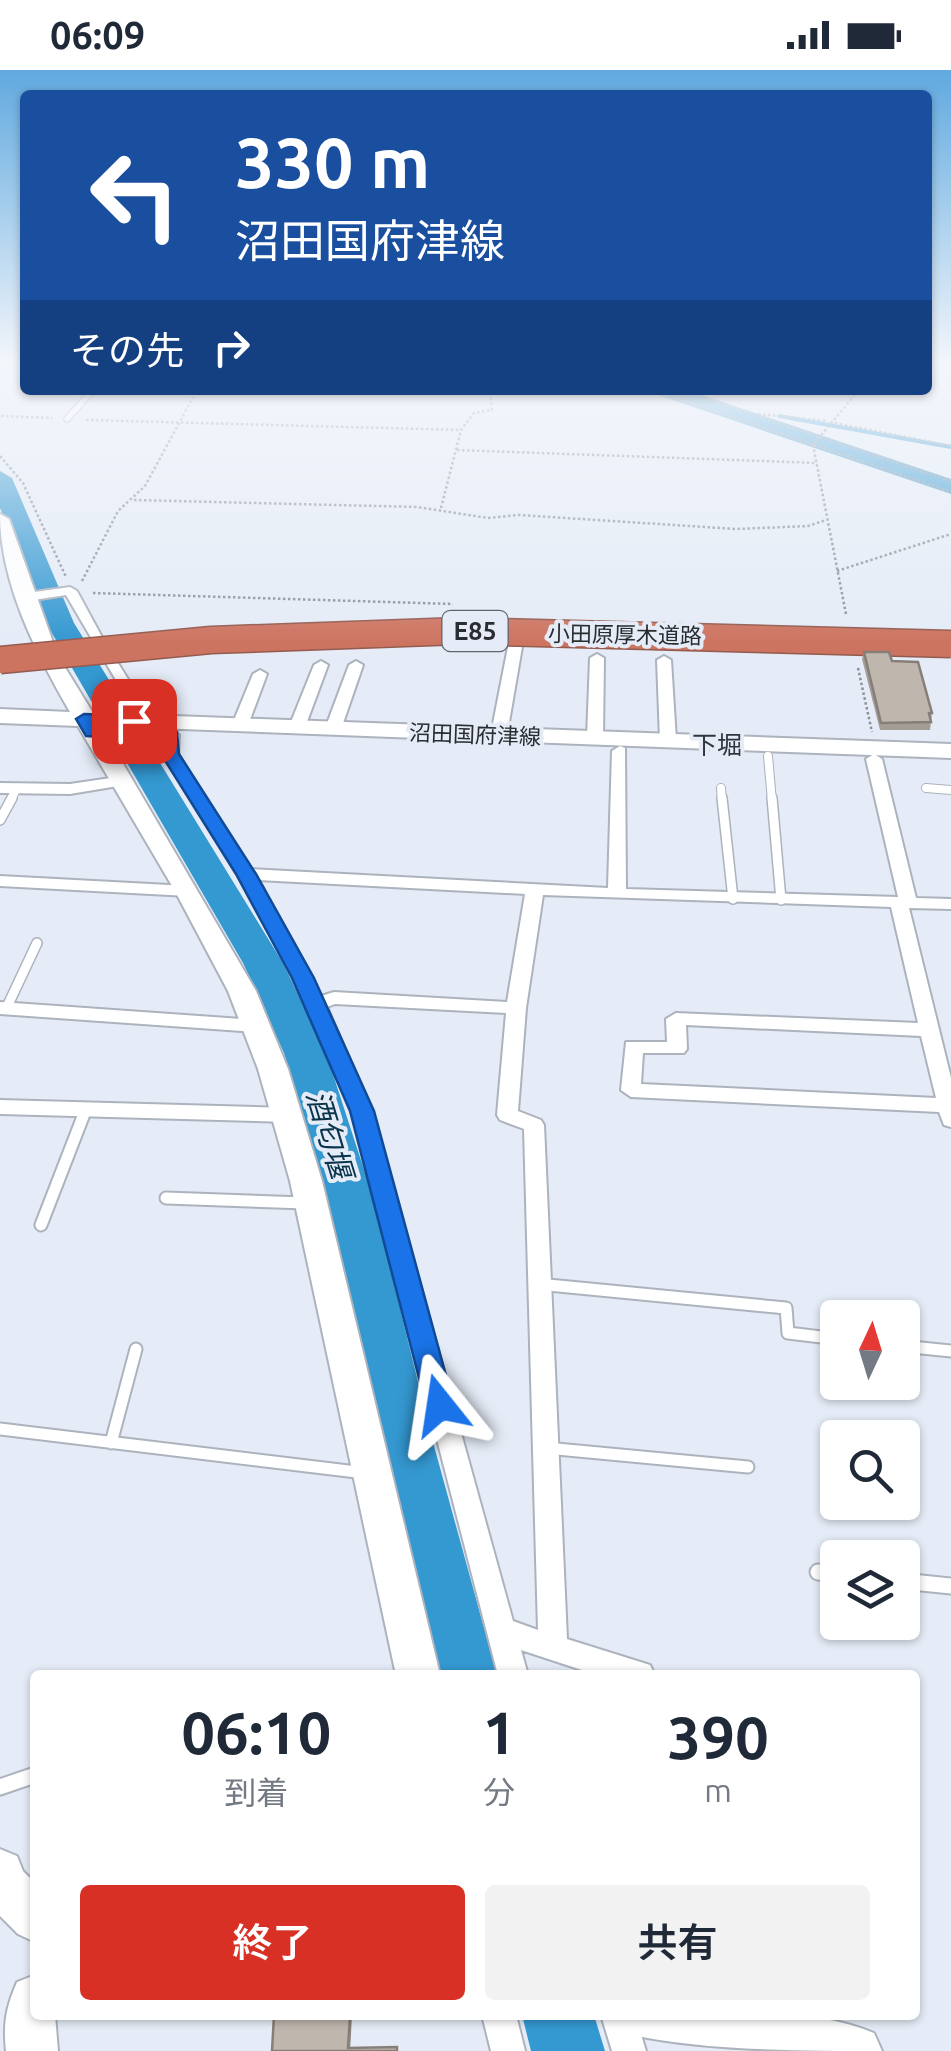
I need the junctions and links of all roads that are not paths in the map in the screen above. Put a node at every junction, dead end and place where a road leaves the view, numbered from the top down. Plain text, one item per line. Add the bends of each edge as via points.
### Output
1 (0, 519) edge
2 (26, 597) junction
3 (951, 641) edge
4 (99, 644) junction
5 (514, 648) dead end
6 (951, 654) edge
7 (597, 658) dead end
8 (0, 660) edge
9 (664, 660) dead end
10 (356, 665) dead end
11 (321, 666) dead end
12 (0, 669) edge
13 (260, 674) dead end
14 (0, 716) edge
15 (141, 721) junction
16 (240, 725) junction
17 (94, 726) junction
18 (297, 727) junction
19 (333, 729) junction
20 (0, 730) edge
21 (499, 734) junction
22 (171, 735) junction
23 (595, 738) junction
24 (668, 740) junction
25 (620, 751) junction
26 (951, 751) edge
27 (874, 753) junction
28 (768, 756) junction
29 (951, 762) edge
30 (124, 781) junction
31 (8, 788) edge
32 (721, 788) dead end
33 (926, 788) dead end
34 (951, 790) edge
35 (0, 820) edge
36 (246, 874) junction
37 (0, 881) edge
38 (535, 889) junction
39 (188, 891) junction
40 (618, 894) junction
41 (734, 899) junction
42 (781, 900) junction
43 (903, 903) junction
44 (951, 904) edge
45 (37, 943) dead end
46 (316, 1004) junction
47 (3, 1008) edge
48 (516, 1008) junction
49 (256, 1026) junction
50 (930, 1030) junction
51 (0, 1107) edge
52 (86, 1109) junction
53 (950, 1111) edge
54 (288, 1115) junction
55 (166, 1198) dead end
56 (312, 1204) junction
57 (42, 1224) dead end
58 (537, 1284) junction
59 (820, 1336) edge
60 (136, 1348) dead end
61 (920, 1348) edge
62 (951, 1351) edge
63 (0, 1430) edge
64 (111, 1442) junction
65 (544, 1448) junction
66 (748, 1467) dead end
67 (371, 1473) junction
68 (920, 1583) edge
69 (951, 1586) edge
70 (500, 1630) junction
71 (553, 1648) junction
72 (417, 1670) edge
73 (512, 1670) edge
74 (624, 1670) edge
75 (30, 1777) edge
76 (0, 1787) edge
77 (0, 1873) edge
78 (30, 1912) edge
79 (30, 2013) edge
80 (499, 2020) edge
81 (619, 2020) edge
82 (700, 2021) edge
83 (32, 2051) edge
84 (508, 2051) edge
85 (628, 2051) edge
86 (856, 2051) edge

1 - 2 main road
2 - 4 street via 72,592
2 - 17 main road via 48,656
3 - 4 street via 586,623 338,626
3 - 8 highway, 小田原厚木道路 / E85, bridge via 422,632 211,640
4 - 15 street
5 - 21 street
6 - 12 highway, 小田原厚木道路 / E85 via 440,641 211,649
7 - 23 street
9 - 24 street
10 - 19 street
11 - 18 street
13 - 16 street
14 - 17 main road, 沼田国府津線
15 - 16 main road, 沼田国府津線
15 - 17 main road, 沼田国府津線
16 - 18 main road, 沼田国府津線
17 - 20 main road, 沼田国府津線
17 - 22 main road, 沼田国府津線
17 - 30 main road
18 - 19 main road, 沼田国府津線
19 - 21 main road, 沼田国府津線
21 - 23 main road, 沼田国府津線
22 - 25 main road, 沼田国府津線
22 - 36 street via 170,754
23 - 24 main road, 沼田国府津線
24 - 27 main road, 沼田国府津線
25 - 28 main road, 沼田国府津線
25 - 40 street
26 - 27 main road, 沼田国府津線
27 - 28 main road, 沼田国府津線
27 - 29 main road, 沼田国府津線
27 - 43 street
28 - 42 lane
30 - 31 street
30 - 39 main road
31 - 35 lane
32 - 41 lane
33 - 34 lane
36 - 38 street
36 - 46 street
37 - 39 street
38 - 40 street
38 - 48 street
39 - 49 main road
40 - 41 street
41 - 42 street
42 - 43 street
43 - 44 street
43 - 50 street
45 - 47 lane
46 - 48 street via 334,998
46 - 70 street via 362,1111
47 - 49 street
48 - 58 street via 507,1116 534,1125
49 - 54 main road
50 - 53 street
50 - 53 street via 676,1019 676,1049 633,1046 630,1090
51 - 52 street
52 - 54 street
52 - 57 lane
54 - 56 main road
55 - 56 lane
56 - 67 main road
58 - 59 lane via 786,1308 788,1333
58 - 65 street
60 - 64 lane
61 - 62 lane
63 - 64 lane
64 - 67 lane
65 - 66 lane
65 - 71 street
67 - 72 main road
68 - 69 lane
70 - 71 street
70 - 73 street
71 - 74 street
75 - 76 lane
77 - 78 main road
79 - 83 main road
80 - 84 street
81 - 85 street
82 - 86 main road

